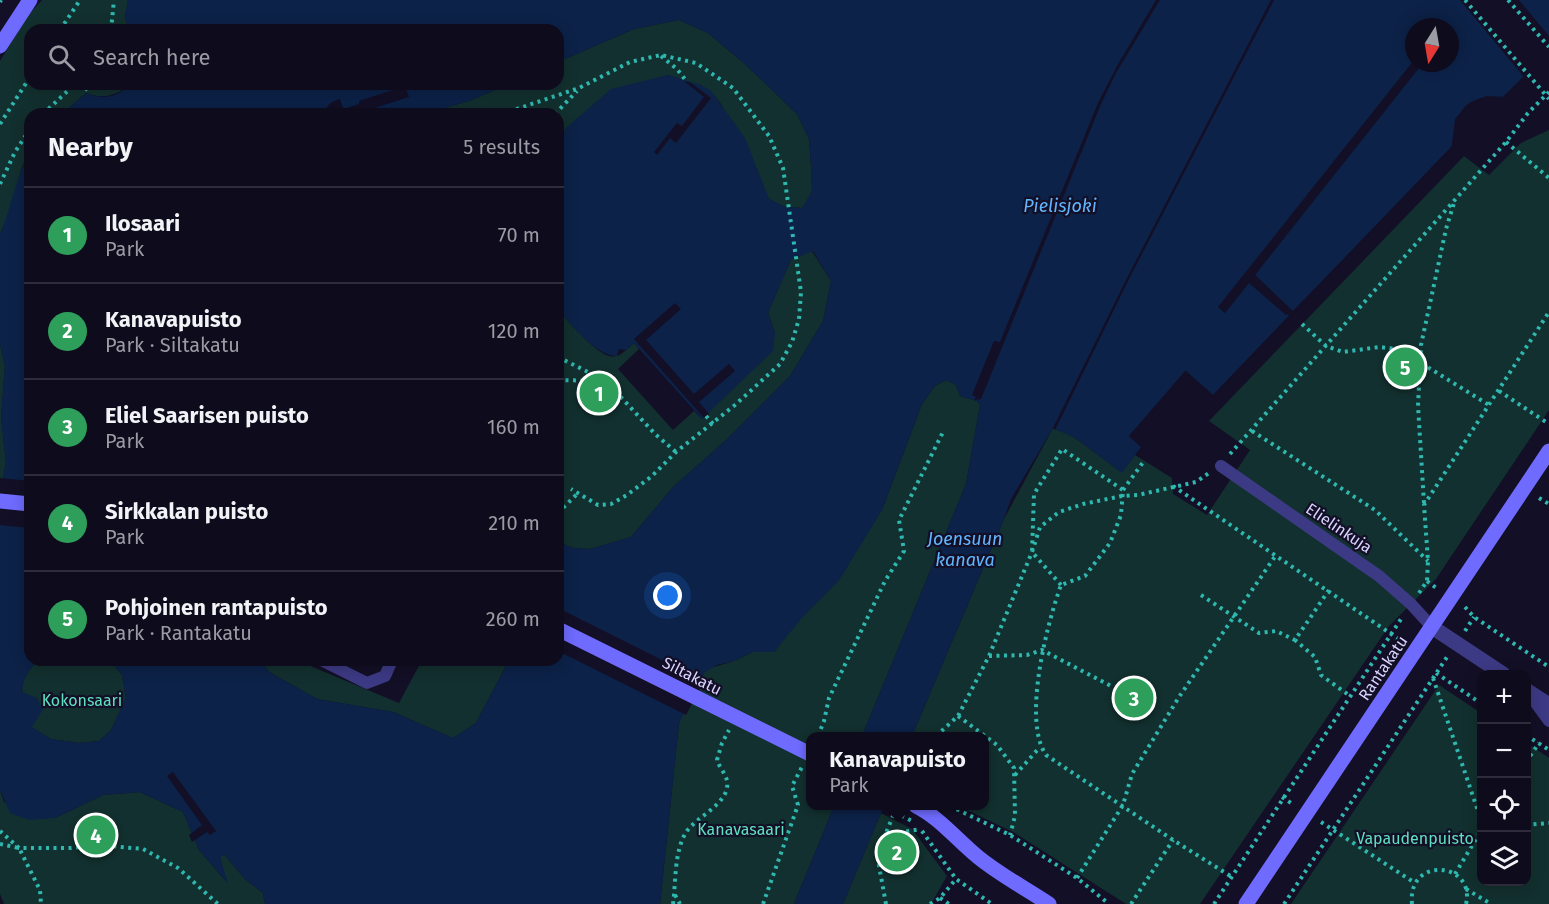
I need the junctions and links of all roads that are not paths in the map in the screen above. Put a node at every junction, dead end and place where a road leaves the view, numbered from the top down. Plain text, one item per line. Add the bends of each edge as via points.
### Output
1 (26, 3) edge
2 (0, 46) edge
3 (1549, 451) edge
4 (1221, 466) road end
5 (0, 501) edge
6 (24, 503) edge
7 (1432, 627) junction
8 (564, 632) edge
9 (333, 666) edge
10 (389, 666) edge
11 (1496, 670) edge
12 (1531, 692) edge
13 (1531, 694) edge
14 (1531, 696) edge
15 (1549, 697) edge
16 (1549, 705) edge
17 (1549, 721) edge
18 (806, 760) edge
19 (917, 812) edge
20 (1049, 904) edge
21 (1246, 904) edge

1 - 2 main road
3 - 7 main road, Rantakatu
4 - 7 lane, Elielinkuja via 1379,576
5 - 6 main road
7 - 11 street
7 - 21 main road, Rantakatu
8 - 18 main road, Siltakatu via 701,701
9 - 10 lane via 367,683 385,676
12 - 15 lane
13 - 16 street
14 - 17 lane
19 - 20 main road via 951,831 996,871

